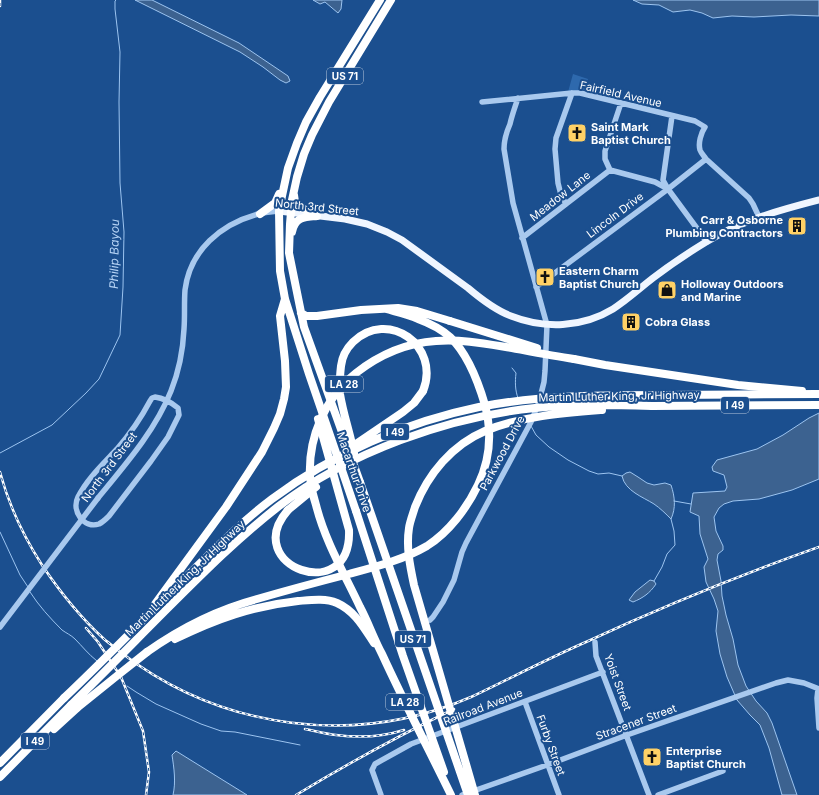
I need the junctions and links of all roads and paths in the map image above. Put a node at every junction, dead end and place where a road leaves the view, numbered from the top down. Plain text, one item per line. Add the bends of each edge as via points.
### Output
1 (380, 0) edge
2 (391, 0) edge
3 (572, 93) junction
4 (518, 98) junction
5 (482, 102) dead end
6 (621, 103) junction
7 (672, 116) junction
8 (293, 154) junction
9 (706, 159) junction
10 (610, 170) junction
11 (668, 189) junction
12 (294, 193) junction
13 (819, 200) edge
14 (566, 204) junction
15 (279, 211) junction
16 (291, 213) junction
17 (260, 214) junction
18 (317, 216) junction
19 (759, 217) junction
20 (522, 238) junction
21 (707, 242) junction
22 (289, 253) junction
23 (536, 287) junction
24 (285, 299) junction
25 (386, 309) junction
26 (301, 313) junction
27 (546, 325) junction
28 (574, 359) junction
29 (309, 374) junction
30 (819, 393) edge
31 (166, 401) junction
32 (819, 405) edge
33 (652, 406) junction
34 (332, 461) junction
35 (340, 467) junction
36 (360, 481) junction
37 (146, 617) junction
38 (430, 620) dead end
39 (0, 627) edge
40 (595, 642) dead end
41 (147, 652) junction
42 (381, 654) junction
43 (603, 672) junction
44 (819, 689) edge
45 (525, 702) junction
46 (74, 707) junction
47 (819, 728) edge
48 (627, 735) junction
49 (0, 764) edge
50 (548, 765) junction
51 (723, 771) dead end
52 (3, 775) edge
53 (484, 788) junction
54 (381, 795) edge
55 (452, 795) edge
56 (462, 795) edge
57 (468, 795) edge
58 (475, 795) edge
59 (486, 795) edge
60 (559, 795) edge
61 (649, 795) edge
62 (658, 795) edge

1 - 8 highway, US 71 via 313,110
2 - 12 highway, Macarthur Drive / US 71 via 320,118 304,154
3 - 4 street, Fairfield Avenue
3 - 6 street, Fairfield Avenue
3 - 14 street via 556,138 555,149 558,183
4 - 5 street, Fairfield Avenue
4 - 20 street, Parkwood Drive via 504,142 513,203
6 - 7 street, Fairfield Avenue
6 - 10 street via 605,151
7 - 9 street, Fairfield Avenue via 695,121 705,127 701,136 700,152
7 - 11 street via 663,180
8 - 15 highway, Macarthur Drive / US 71
8 - 17 highway via 277,199
9 - 11 street, Lincoln Drive
9 - 19 street via 742,190
10 - 11 street via 655,182
10 - 14 street, Meadow Lane
11 - 21 street
11 - 23 street, Lincoln Drive
12 - 16 highway, Macarthur Drive / US 71
12 - 18 highway via 295,202 299,207
13 - 19 main road, North 3rd Street
14 - 20 street, Meadow Lane
15 - 16 main road, North 3rd Street
15 - 17 street, North 3rd Street
15 - 24 highway, Macarthur Drive / US 71 via 280,271
16 - 18 main road, North 3rd Street
16 - 22 highway, Macarthur Drive / US 71
17 - 31 street, North 3rd Street via 239,220 219,232 211,238 192,265 185,289 181,355
18 - 22 highway via 301,218 294,223
18 - 27 main road, North 3rd Street via 367,224 387,232 497,310 521,320
19 - 21 main road, North 3rd Street
20 - 23 street, Parkwood Drive
21 - 27 main road, North 3rd Street via 603,314 580,323
22 - 26 highway, Macarthur Drive / US 71
23 - 27 street, Parkwood Drive
24 - 29 highway, Macarthur Drive / US 71
24 - 37 highway, bridge via 280,316 286,375 285,393 274,428 262,452 226,507
25 - 26 highway via 317,316 306,316
25 - 28 highway, bridge via 417,311
25 - 41 highway via 418,319 450,337 476,377 486,409 489,451 485,469 467,504 448,528 428,545 413,553 397,560 219,612 172,635
26 - 36 highway, Macarthur Drive / US 71
27 - 38 street, Parkwood Drive via 545,371 539,402 531,422 466,543 454,580
28 - 30 highway, bridge via 738,385
28 - 42 highway, LA 28, bridge via 463,341 435,341 407,346 381,356 362,368 344,384 328,406 312,443 310,473 313,496 328,541
29 - 35 highway, bridge via 310,390 349,530 350,540 344,556 332,568 318,573 295,568 287,563 278,547 276,535 281,519 288,510
29 - 55 highway, Macarthur Drive / US 71, bridge
30 - 34 highway, Martin Luther King, Jr Highway / I 49, bridge via 591,395 503,403 469,409 408,427
31 - 31 street via 152,398 135,427 81,493 76,508 78,516 85,522 94,525 105,521 160,449 179,415 178,408
31 - 39 street, North 3rd Street, bridge via 146,437
32 - 33 highway, Martin Luther King, Jr Highway / I 49
33 - 35 highway, Martin Luther King, Jr Highway / I 49, bridge via 572,405 491,414 429,430
33 - 58 highway, bridge via 560,413 490,429 456,450 428,479 409,527 409,564
34 - 36 highway, bridge via 354,445 403,412 423,391 427,373 425,359 413,341 402,333 383,329 371,331 360,337 344,355 340,392 358,470
34 - 37 highway, Martin Luther King, Jr Highway / I 49, bridge via 298,481 258,510 224,539
35 - 46 highway, Martin Luther King, Jr Highway / I 49, bridge via 280,505 237,540
36 - 57 highway, Macarthur Drive / US 71, bridge
37 - 49 highway, Martin Luther King, Jr Highway / I 49, bridge
40 - 43 street, Yoist Street via 596,656
41 - 42 highway, bridge via 233,614 280,603 318,600 337,603 354,615
41 - 46 highway, bridge
42 - 55 highway, LA 28, bridge
43 - 45 street, Railroad Avenue
43 - 48 street, Yoist Street
44 - 47 street via 816,698
44 - 48 street, Stracener Street via 788,680
45 - 50 street, Furby Street
45 - 54 street, Railroad Avenue via 412,744 375,764 372,770
46 - 52 highway, Martin Luther King, Jr Highway / I 49
48 - 50 street, Stracener Street
48 - 61 street, Yoist Street
50 - 53 street, Stracener Street
50 - 60 street, Furby Street
51 - 62 street
53 - 56 street, Stracener Street
53 - 59 street

